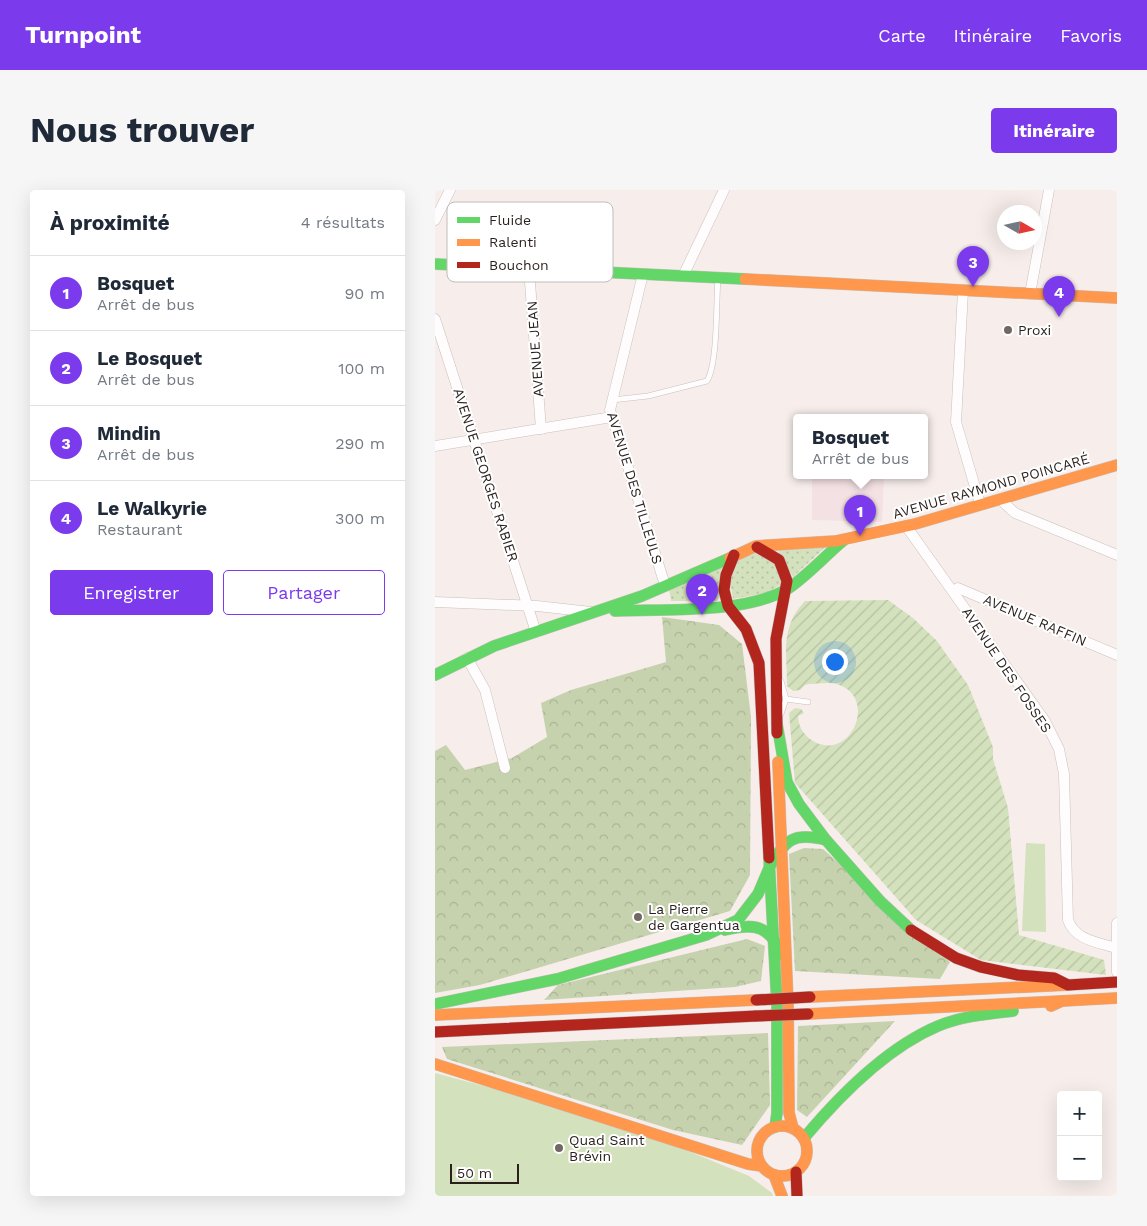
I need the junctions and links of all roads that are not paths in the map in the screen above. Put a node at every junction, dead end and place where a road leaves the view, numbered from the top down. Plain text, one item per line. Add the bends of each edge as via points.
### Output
1 (450, 190) edge
2 (724, 190) edge
3 (1049, 190) edge
4 (435, 220) edge
5 (613, 273) edge
6 (643, 274) junction
7 (683, 276) junction
8 (718, 278) junction
9 (530, 282) edge
10 (963, 291) junction
11 (1029, 294) junction
12 (1117, 298) edge
13 (435, 319) edge
14 (612, 400) junction
15 (612, 417) junction
16 (541, 429) junction
17 (475, 440) junction
18 (435, 446) edge
19 (1117, 465) edge
20 (1002, 498) junction
21 (980, 504) junction
22 (906, 526) junction
23 (844, 540) junction
24 (756, 546) junction
25 (733, 555) junction
26 (1117, 555) edge
27 (665, 585) junction
28 (788, 588) junction
29 (953, 591) junction
30 (435, 602) edge
31 (728, 606) junction
32 (529, 607) junction
33 (669, 607) junction
34 (597, 612) junction
35 (536, 632) junction
36 (1117, 655) edge
37 (467, 658) junction
38 (775, 662) junction
39 (435, 675) edge
40 (786, 699) junction
41 (808, 702) dead end
42 (777, 724) junction
43 (505, 768) dead end
44 (827, 840) junction
45 (781, 848) junction
46 (770, 866) junction
47 (1117, 922) edge
48 (773, 935) junction
49 (706, 936) junction
50 (1116, 948) junction
51 (785, 957) junction
52 (1117, 972) edge
53 (1117, 982) edge
54 (1068, 985) junction
55 (1112, 998) edge
56 (1062, 1001) junction
57 (435, 1004) edge
58 (435, 1015) edge
59 (435, 1032) edge
60 (435, 1064) edge
61 (775, 1127) junction
62 (793, 1128) junction
63 (804, 1138) junction
64 (762, 1166) junction
65 (796, 1172) junction
66 (774, 1175) junction
67 (782, 1196) edge
68 (797, 1196) edge

1 - 4 street
2 - 7 street
3 - 11 street
5 - 6 main road
6 - 7 main road
6 - 14 street, AVENUE DES TILLEULS
7 - 8 main road
8 - 10 main road
8 - 14 lane via 712,359 707,382 647,396
9 - 16 street, AVENUE JEAN
10 - 11 main road
10 - 21 street via 956,422
11 - 12 main road
13 - 17 street, AVENUE GEORGES RABIER
14 - 15 street, AVENUE DES TILLEULS via 609,410
15 - 16 street
15 - 27 street, AVENUE DES TILLEULS
16 - 17 street
17 - 18 street
17 - 32 street, AVENUE GEORGES RABIER
19 - 20 main road, AVENUE RAYMOND POINCARÉ
20 - 21 main road, AVENUE RAYMOND POINCARÉ
20 - 26 street via 1015,513
21 - 22 main road, AVENUE RAYMOND POINCARÉ
22 - 23 main road, AVENUE RAYMOND POINCARÉ
22 - 29 street, AVENUE DES FOSSES
23 - 24 main road, AVENUE RAYMOND POINCARÉ
23 - 28 main road, AVENUE RAYMOND POINCARÉ
24 - 25 main road, AVENUE RAYMOND POINCARÉ
24 - 28 main road via 781,560
25 - 27 main road, AVENUE RAYMOND POINCARÉ
25 - 31 main road via 724,590
27 - 33 main road
27 - 34 main road, AVENUE RAYMOND POINCARÉ
28 - 31 main road, AVENUE RAYMOND POINCARÉ via 759,600
28 - 38 main road via 778,624
29 - 36 street, AVENUE RAFFIN via 958,588
29 - 50 street, AVENUE DES FOSSES via 1045,721 1059,749 1065,774 1068,920 1071,930 1078,936
30 - 32 street
31 - 33 main road, AVENUE RAYMOND POINCARÉ
31 - 46 main road via 746,628 759,663
32 - 34 street
32 - 35 street, AVENUE GEORGES RABIER
33 - 34 main road, AVENUE RAYMOND POINCARÉ
34 - 35 main road, AVENUE RAYMOND POINCARÉ
35 - 37 main road, AVENUE RAYMOND POINCARÉ
37 - 39 main road, AVENUE RAYMOND POINCARÉ
37 - 43 street via 485,690
38 - 40 lane
38 - 42 main road
40 - 41 lane
40 - 42 lane
42 - 44 main road via 787,782 799,804
42 - 45 main road
44 - 45 main road via 805,835 793,838
44 - 54 main road via 880,901 908,928 934,946 981,967 1054,978
45 - 46 main road
45 - 51 main road
46 - 48 main road
46 - 49 main road via 758,894 738,920
47 - 50 street
48 - 49 main road via 767,930 740,926
48 - 51 main road
48 - 61 main road via 777,1005
49 - 57 main road via 557,979
50 - 52 street
51 - 62 main road via 789,1113
53 - 54 main road
54 - 58 main road, bridge
55 - 56 main road
56 - 59 main road, bridge
56 - 63 main road via 1043,1009 962,1019 921,1034 875,1067 814,1124
60 - 64 main road
61 - 62 main road
61 - 64 main road via 758,1143 758,1159
62 - 63 main road
63 - 65 main road via 807,1145 805,1160
64 - 66 main road
65 - 66 main road
65 - 68 main road
66 - 67 main road

